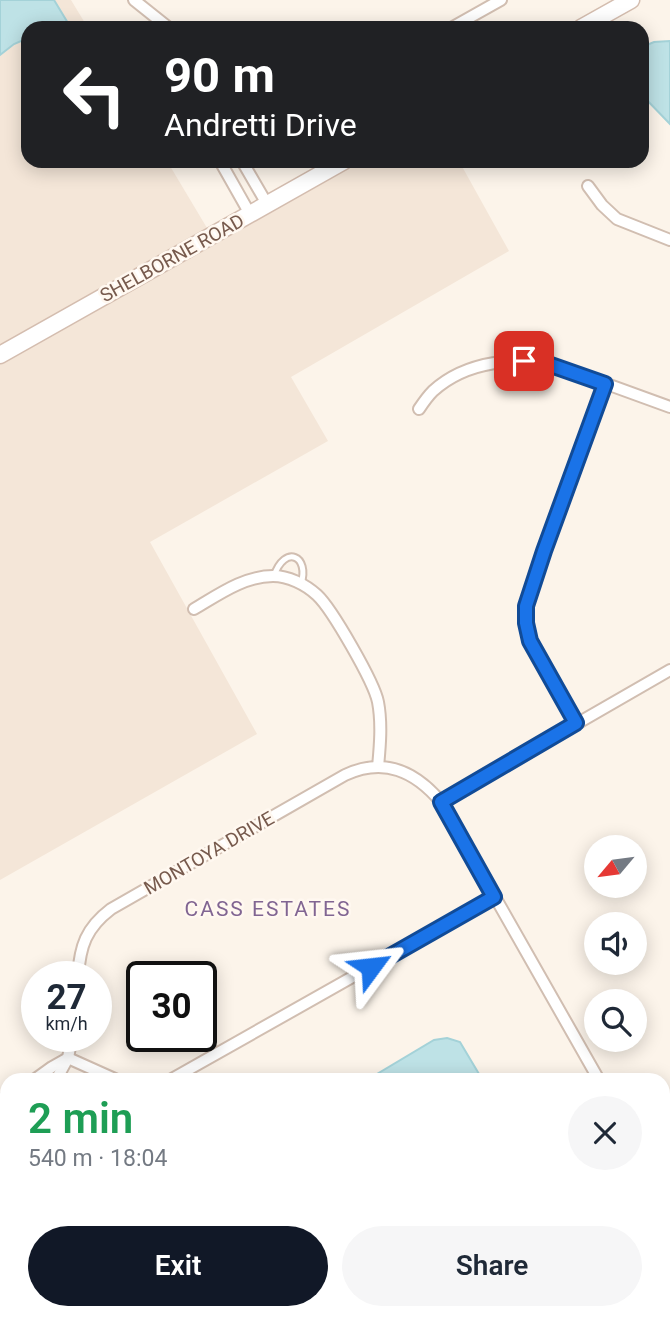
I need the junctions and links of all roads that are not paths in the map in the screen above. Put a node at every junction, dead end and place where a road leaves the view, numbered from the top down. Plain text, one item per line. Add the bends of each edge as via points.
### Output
1 (134, 0) edge
2 (501, 0) edge
3 (631, 0) edge
4 (160, 21) edge
5 (464, 21) edge
6 (594, 21) edge
7 (224, 168) edge
8 (246, 168) edge
9 (331, 168) edge
10 (588, 186) dead end
11 (267, 204) junction
12 (250, 214) junction
13 (670, 240) edge
14 (0, 355) edge
15 (605, 384) junction
16 (670, 407) edge
17 (419, 409) dead end
18 (274, 576) junction
19 (301, 584) junction
20 (194, 609) dead end
21 (670, 670) edge
22 (576, 723) junction
23 (378, 767) junction
24 (441, 802) junction
25 (494, 897) junction
26 (79, 961) edge
27 (69, 1052) edge
28 (68, 1058) junction
29 (44, 1073) edge
30 (60, 1073) edge
31 (101, 1073) edge
32 (182, 1073) edge
33 (595, 1073) edge

1 - 4 street
2 - 5 street
3 - 6 street
7 - 12 street
8 - 11 street
9 - 11 street, SHELBORNE ROAD
10 - 13 street via 617,219
11 - 12 street, SHELBORNE ROAD
12 - 14 street, SHELBORNE ROAD
15 - 16 street
15 - 17 street via 548,364 494,363 447,381
15 - 22 street via 526,606 530,641
18 - 19 street
18 - 19 lane via 283,559 293,557 304,570
18 - 20 street via 242,582
19 - 23 street via 329,610 373,688 379,715
21 - 22 street
22 - 24 street
23 - 24 street via 414,777
23 - 26 street, MONTOYA DRIVE via 338,779 111,909 97,920 84,941
24 - 25 street
25 - 32 street
25 - 33 street
27 - 28 street
28 - 29 street
28 - 30 street
28 - 31 street

